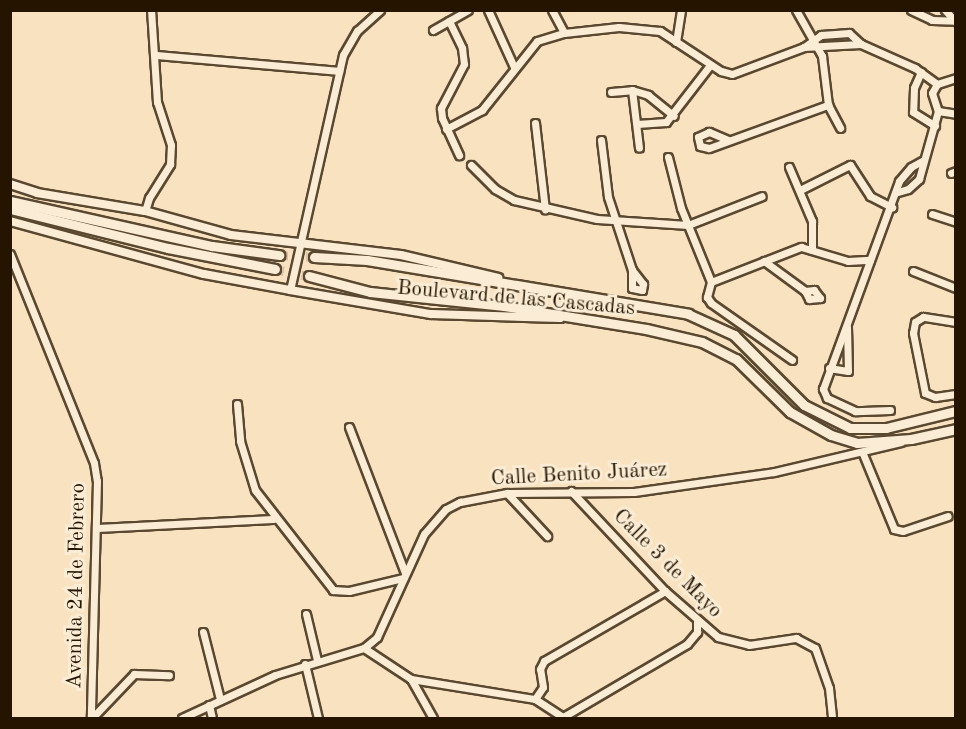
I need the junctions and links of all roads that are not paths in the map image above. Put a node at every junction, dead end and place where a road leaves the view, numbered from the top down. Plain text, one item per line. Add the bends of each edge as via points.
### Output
1 (151, 10) edge
2 (381, 10) edge
3 (468, 10) edge
4 (488, 10) edge
5 (552, 10) edge
6 (681, 10) edge
7 (795, 10) edge
8 (911, 10) edge
9 (945, 10) edge
10 (449, 21) junction
11 (955, 21) edge
12 (433, 30) dead end
13 (564, 33) junction
14 (813, 38) junction
15 (676, 42) junction
16 (861, 44) junction
17 (817, 46) junction
18 (804, 47) junction
19 (157, 55) junction
20 (710, 64) junction
21 (514, 67) junction
22 (339, 71) junction
23 (921, 72) junction
24 (956, 78) edge
25 (937, 84) junction
26 (632, 90) junction
27 (611, 93) dead end
28 (828, 105) junction
29 (939, 111) junction
30 (956, 114) edge
31 (674, 116) junction
32 (535, 123) dead end
33 (637, 124) junction
34 (935, 126) junction
35 (840, 128) dead end
36 (446, 129) junction
37 (601, 140) dead end
38 (728, 140) dead end
39 (639, 148) dead end
40 (459, 155) dead end
41 (668, 157) dead end
42 (922, 161) junction
43 (471, 165) dead end
44 (789, 167) dead end
45 (10, 184) edge
46 (800, 190) junction
47 (898, 192) junction
48 (762, 196) dead end
49 (10, 201) edge
50 (892, 207) junction
51 (10, 209) edge
52 (545, 209) junction
53 (145, 212) junction
54 (932, 214) dead end
55 (616, 219) junction
56 (10, 221) edge
57 (956, 222) edge
58 (688, 225) junction
59 (302, 244) junction
60 (812, 250) junction
61 (10, 254) edge
62 (279, 255) tunnel mouth
63 (314, 257) tunnel mouth
64 (870, 260) junction
65 (764, 261) junction
66 (275, 269) tunnel mouth
67 (632, 270) dead end
68 (914, 271) dead end
69 (309, 276) tunnel mouth
70 (711, 282) junction
71 (533, 288) junction
72 (956, 288) edge
73 (290, 290) junction
74 (805, 291) dead end
75 (562, 318) junction
76 (956, 322) edge
77 (847, 325) junction
78 (792, 360) dead end
79 (829, 368) junction
80 (956, 394) edge
81 (237, 404) dead end
82 (890, 410) dead end
83 (956, 411) edge
84 (349, 427) dead end
85 (956, 429) edge
86 (911, 439) junction
87 (863, 454) junction
88 (571, 490) junction
89 (507, 494) junction
90 (948, 516) dead end
91 (274, 519) junction
92 (96, 528) junction
93 (548, 536) dead end
94 (404, 576) junction
95 (665, 591) junction
96 (306, 614) dead end
97 (698, 622) junction
98 (203, 632) dead end
99 (364, 648) junction
100 (317, 660) junction
101 (305, 664) junction
102 (170, 675) dead end
103 (411, 679) junction
104 (220, 699) junction
105 (536, 699) junction
106 (209, 705) junction
107 (92, 718) edge
108 (182, 718) edge
109 (212, 718) edge
110 (318, 718) edge
111 (433, 718) edge
112 (832, 718) edge

1 - 19 street
2 - 22 street via 351,39
3 - 10 street
4 - 21 street
5 - 13 street
6 - 15 street
7 - 14 street
8 - 11 street via 932,20
9 - 11 street
10 - 12 street
10 - 36 street via 462,48 464,64 441,108
13 - 15 street via 642,27 660,31
13 - 21 street via 537,41
14 - 16 street via 840,32 855,36
14 - 17 street
14 - 18 street
15 - 20 street
16 - 17 street
16 - 23 street
17 - 18 street
17 - 28 street
18 - 20 street via 745,72 721,71
19 - 22 street
19 - 53 street via 157,102 171,145 170,164
20 - 31 street
21 - 36 street via 482,110
22 - 59 street
23 - 25 street
23 - 34 street via 914,88 913,112
24 - 25 street
25 - 29 street via 933,102
26 - 27 street
26 - 31 street via 648,95
26 - 33 street
28 - 35 street
28 - 38 street
29 - 30 street
29 - 34 street
31 - 33 street via 666,122
32 - 52 street
33 - 39 street
34 - 42 street
36 - 40 street
37 - 55 street via 608,197
41 - 58 street
42 - 47 street via 904,174
42 - 47 street via 919,179 909,189
43 - 52 street via 495,189 514,200
44 - 46 street
45 - 53 street, Boulevard de las Cascadas via 37,193
46 - 50 street via 850,165 870,196
46 - 60 street via 813,227
47 - 50 street
48 - 58 street
49 - 62 main road via 212,246
50 - 64 street
51 - 66 main road via 168,248
52 - 55 street
53 - 59 street, Boulevard de las Cascadas via 231,235
54 - 57 street
55 - 58 street
55 - 67 street
56 - 73 street, Boulevard de las Cascadas via 204,274
58 - 70 street
59 - 71 street, Boulevard de las Cascadas via 418,258
59 - 73 street
60 - 64 street via 848,261
60 - 65 street via 801,247
61 - 92 street, Avenida 24 de Febrero via 94,462
63 - 71 main road via 368,260
64 - 77 street
65 - 70 street
65 - 74 street
68 - 72 street
69 - 75 main road via 370,292 504,306
70 - 78 street via 707,297 711,303
71 - 83 main road, Boulevard de las Cascadas via 659,307 717,326 751,349 804,405 850,428 886,428
73 - 75 street, Boulevard de las Cascadas via 431,314
75 - 86 main road, Boulevard de las Cascadas via 646,329 702,342 736,359 790,412 831,435 857,443
76 - 80 street via 923,317 915,322 913,333 925,393 935,397
77 - 79 street
77 - 79 street via 848,371
79 - 82 street via 823,389 827,398 855,411
81 - 91 street via 240,441 253,483
84 - 94 street
85 - 86 main road, Boulevard de las Cascadas
86 - 87 street, Calle Benito Juárez
87 - 88 street, Calle Benito Juárez via 774,472 634,492
87 - 90 street via 894,529 903,531
88 - 89 street, Calle Benito Juárez
88 - 95 street, Calle 3 de Mayo
89 - 93 street
89 - 94 street, Calle Benito Juárez via 460,502 446,509 424,534
91 - 92 street
91 - 94 street via 333,590 349,591
92 - 107 street, Avenida 24 de Febrero
94 - 99 street, Calle Benito Juárez via 377,637
95 - 97 street, Calle 3 de Mayo
95 - 105 street via 544,661 540,669 543,687
96 - 100 street
97 - 105 street via 697,632 687,645 570,715 557,716
97 - 112 street, Calle 3 de Mayo via 733,643 806,641 822,661
98 - 104 street
99 - 100 street
99 - 103 street
100 - 101 street
101 - 104 street
101 - 110 street
102 - 107 street via 132,675
103 - 105 street
103 - 111 street
104 - 106 street
106 - 108 street
106 - 109 street

